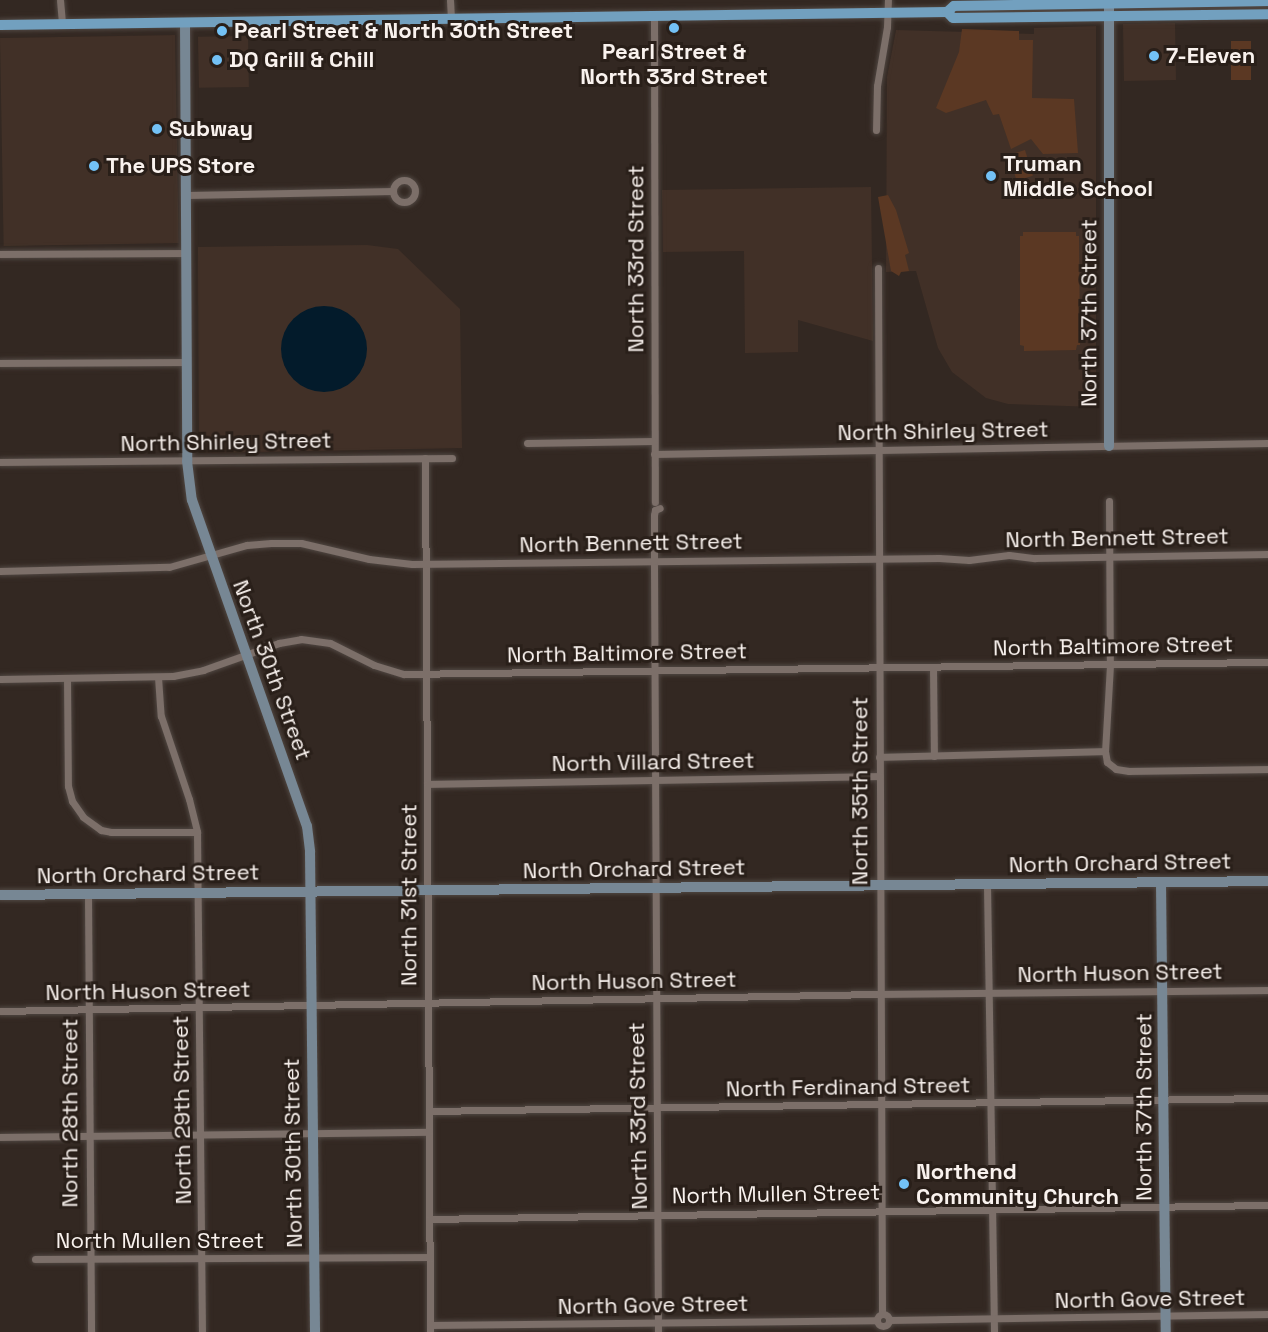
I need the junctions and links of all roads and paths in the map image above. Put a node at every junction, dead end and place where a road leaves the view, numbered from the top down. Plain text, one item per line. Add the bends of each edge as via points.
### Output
1 (60, 0) edge
2 (450, 0) edge
3 (888, 0) edge
4 (1268, 1) edge
5 (1109, 2) edge
6 (947, 12) junction
7 (888, 14) junction
8 (1268, 14) edge
9 (1109, 15) junction
10 (654, 16) junction
11 (451, 19) junction
12 (185, 23) junction
13 (62, 24) junction
14 (0, 25) edge
15 (876, 130) dead end
16 (393, 191) dead end
17 (187, 195) junction
18 (186, 253) junction
19 (0, 254) edge
20 (878, 268) dead end
21 (187, 362) junction
22 (0, 363) edge
23 (654, 441) junction
24 (527, 443) dead end
25 (1268, 443) edge
26 (1109, 446) junction
27 (878, 450) junction
28 (654, 454) junction
29 (425, 458) junction
30 (452, 458) dead end
31 (187, 461) junction
32 (0, 462) edge
33 (1109, 501) dead end
34 (655, 502) dead end
35 (660, 508) dead end
36 (1268, 554) edge
37 (1109, 556) junction
38 (210, 557) junction
39 (879, 559) junction
40 (654, 561) junction
41 (425, 564) junction
42 (0, 571) edge
43 (246, 655) junction
44 (1268, 662) edge
45 (1110, 665) junction
46 (878, 666) junction
47 (933, 667) junction
48 (654, 672) junction
49 (426, 674) junction
50 (158, 677) junction
51 (67, 678) junction
52 (0, 679) edge
53 (1105, 751) junction
54 (934, 756) junction
55 (879, 757) junction
56 (1268, 769) edge
57 (879, 776) junction
58 (654, 780) junction
59 (427, 784) junction
60 (197, 832) junction
61 (1268, 881) edge
62 (1161, 882) junction
63 (879, 885) junction
64 (987, 885) junction
65 (655, 888) junction
66 (428, 890) junction
67 (311, 891) junction
68 (199, 893) junction
69 (88, 894) junction
70 (0, 895) edge
71 (1268, 990) edge
72 (1163, 991) junction
73 (988, 993) junction
74 (879, 994) junction
75 (654, 999) junction
76 (428, 1003) junction
77 (311, 1005) junction
78 (199, 1008) junction
79 (88, 1010) junction
80 (0, 1011) edge
81 (1268, 1098) edge
82 (1164, 1100) junction
83 (991, 1103) junction
84 (881, 1104) junction
85 (657, 1108) junction
86 (429, 1111) junction
87 (429, 1132) junction
88 (312, 1133) junction
89 (201, 1134) junction
90 (88, 1136) junction
91 (0, 1137) edge
92 (1268, 1205) edge
93 (1165, 1206) junction
94 (881, 1210) junction
95 (993, 1210) junction
96 (657, 1214) junction
97 (429, 1219) junction
98 (430, 1257) junction
99 (314, 1258) junction
100 (35, 1259) dead end
101 (202, 1259) junction
102 (89, 1260) junction
103 (1268, 1314) edge
104 (1165, 1316) junction
105 (879, 1317) junction
106 (890, 1320) junction
107 (994, 1320) junction
108 (658, 1323) junction
109 (430, 1329) edge
110 (882, 1329) edge
111 (90, 1332) edge
112 (202, 1332) edge
113 (315, 1332) edge
114 (658, 1332) edge
115 (994, 1332) edge
116 (1166, 1332) edge

1 - 13 street
2 - 11 street
3 - 7 street
4 - 5 main road
5 - 6 main road via 954,6
5 - 9 street, North 37th Street
6 - 7 main road
6 - 9 main road via 954,18
7 - 10 main road
7 - 15 street via 877,86
8 - 9 main road
9 - 26 street, North 37th Street
10 - 11 main road
10 - 23 street, North 33rd Street
11 - 12 main road
12 - 13 main road
12 - 17 street, North 30th Street
13 - 14 main road
16 - 17 street
17 - 18 street, North 30th Street
18 - 19 street
18 - 21 street, North 30th Street
20 - 27 street, North 35th Street
21 - 22 street
21 - 31 street, North 30th Street
23 - 24 street
23 - 28 street, North 33rd Street
25 - 26 street, North Shirley Street
26 - 27 street, North Shirley Street
27 - 28 street, North Shirley Street
27 - 39 street, North 35th Street
28 - 34 street, North 33rd Street
29 - 30 street, North Shirley Street
29 - 31 street, North Shirley Street
29 - 41 street, North 31st Street
31 - 32 street, North Shirley Street
31 - 38 street, North 30th Street via 194,509
33 - 37 street
35 - 40 street, North 33rd Street via 654,515
36 - 37 street, North Bennett Street
37 - 39 street, North Bennett Street
37 - 45 street
38 - 41 street, North Bennett Street via 247,545 287,542 391,562
38 - 42 street, North Bennett Street via 169,567
38 - 43 street, North 30th Street
39 - 40 street, North Bennett Street
39 - 46 street, North 35th Street
40 - 41 street, North Bennett Street
40 - 48 street, North 33rd Street
41 - 49 street, North 31st Street
43 - 49 street, North Baltimore Street via 284,641 310,640 330,643 390,671
43 - 50 street, North Baltimore Street via 195,672
43 - 67 street, North 30th Street via 308,826
44 - 45 street, North Baltimore Street
45 - 47 street, North Baltimore Street
45 - 53 street
46 - 47 street, North Baltimore Street
46 - 48 street, North Baltimore Street
46 - 55 street, North 35th Street
47 - 54 street
48 - 49 street, North Baltimore Street
48 - 58 street, North 33rd Street
49 - 59 street, North 31st Street
50 - 51 street, North Baltimore Street
50 - 60 street, North 29th Street via 161,716
51 - 52 street, North Baltimore Street
51 - 60 street via 68,786 83,817 111,832
53 - 54 street
53 - 56 street via 1111,766 1125,771
54 - 55 street
55 - 57 street, North 35th Street
57 - 58 street, North Villard Street
57 - 63 street, North 35th Street
58 - 59 street, North Villard Street
58 - 65 street, North 33rd Street
59 - 66 street, North 31st Street
60 - 68 street, North 29th Street
61 - 62 street, North Orchard Street
62 - 64 street, North Orchard Street
62 - 72 street, North 37th Street
63 - 64 street, North Orchard Street
63 - 65 street, North Orchard Street
63 - 74 street, North 35th Street
64 - 73 street
65 - 66 street, North Orchard Street
65 - 75 street, North 33rd Street
66 - 67 street, North Orchard Street
66 - 76 street, North 31st Street
67 - 68 street, North Orchard Street
67 - 77 street, North 30th Street
68 - 69 street, North Orchard Street
68 - 78 street, North 29th Street
69 - 70 street, North Orchard Street
69 - 79 street, North 28th Street
71 - 72 street, North Huson Street
72 - 73 street, North Huson Street
72 - 82 street, North 37th Street
73 - 74 street, North Huson Street
73 - 83 street
74 - 75 street, North Huson Street
74 - 84 street, North 35th Street
75 - 76 street, North Huson Street
75 - 85 street, North 33rd Street
76 - 77 street, North Huson Street
76 - 86 street, North 31st Street
77 - 78 street, North Huson Street
77 - 88 street, North 30th Street
78 - 79 street, North Huson Street
78 - 89 street, North 29th Street
79 - 80 street, North Huson Street
79 - 90 street, North 28th Street
81 - 82 street, North Ferdinand Street
82 - 83 street, North Ferdinand Street
82 - 93 street, North 37th Street
83 - 84 street, North Ferdinand Street
83 - 95 street
84 - 85 street, North Ferdinand Street
84 - 94 street, North 35th Street
85 - 86 street, North Ferdinand Street
85 - 96 street, North 33rd Street
86 - 87 street, North 31st Street
87 - 88 street
87 - 97 street, North 31st Street
88 - 89 street
88 - 99 street, North 30th Street
89 - 90 street
89 - 101 street, North 29th Street
90 - 91 street
90 - 102 street, North 28th Street
92 - 93 street, North Mullen Street
93 - 95 street, North Mullen Street
93 - 104 street, North 37th Street
94 - 95 street, North Mullen Street
94 - 96 street, North Mullen Street
94 - 105 street, North 35th Street
95 - 107 street
96 - 97 street, North Mullen Street
96 - 108 street, North 33rd Street
97 - 98 street, North 31st Street
98 - 99 street, North Mullen Street
98 - 109 street, North 31st Street
99 - 101 street, North Mullen Street
99 - 113 street, North 30th Street
100 - 102 street, North Mullen Street
101 - 102 street, North Mullen Street
101 - 112 street, North 29th Street
102 - 111 street, North 28th Street
103 - 104 street, North Gove Street
104 - 107 street, North Gove Street
104 - 116 street, North 37th Street
105 - 106 street
105 - 108 street, North Gove Street
105 - 110 street
106 - 107 street, North Gove Street
106 - 110 street
107 - 115 street
108 - 109 street, North Gove Street
108 - 114 street, North 33rd Street

